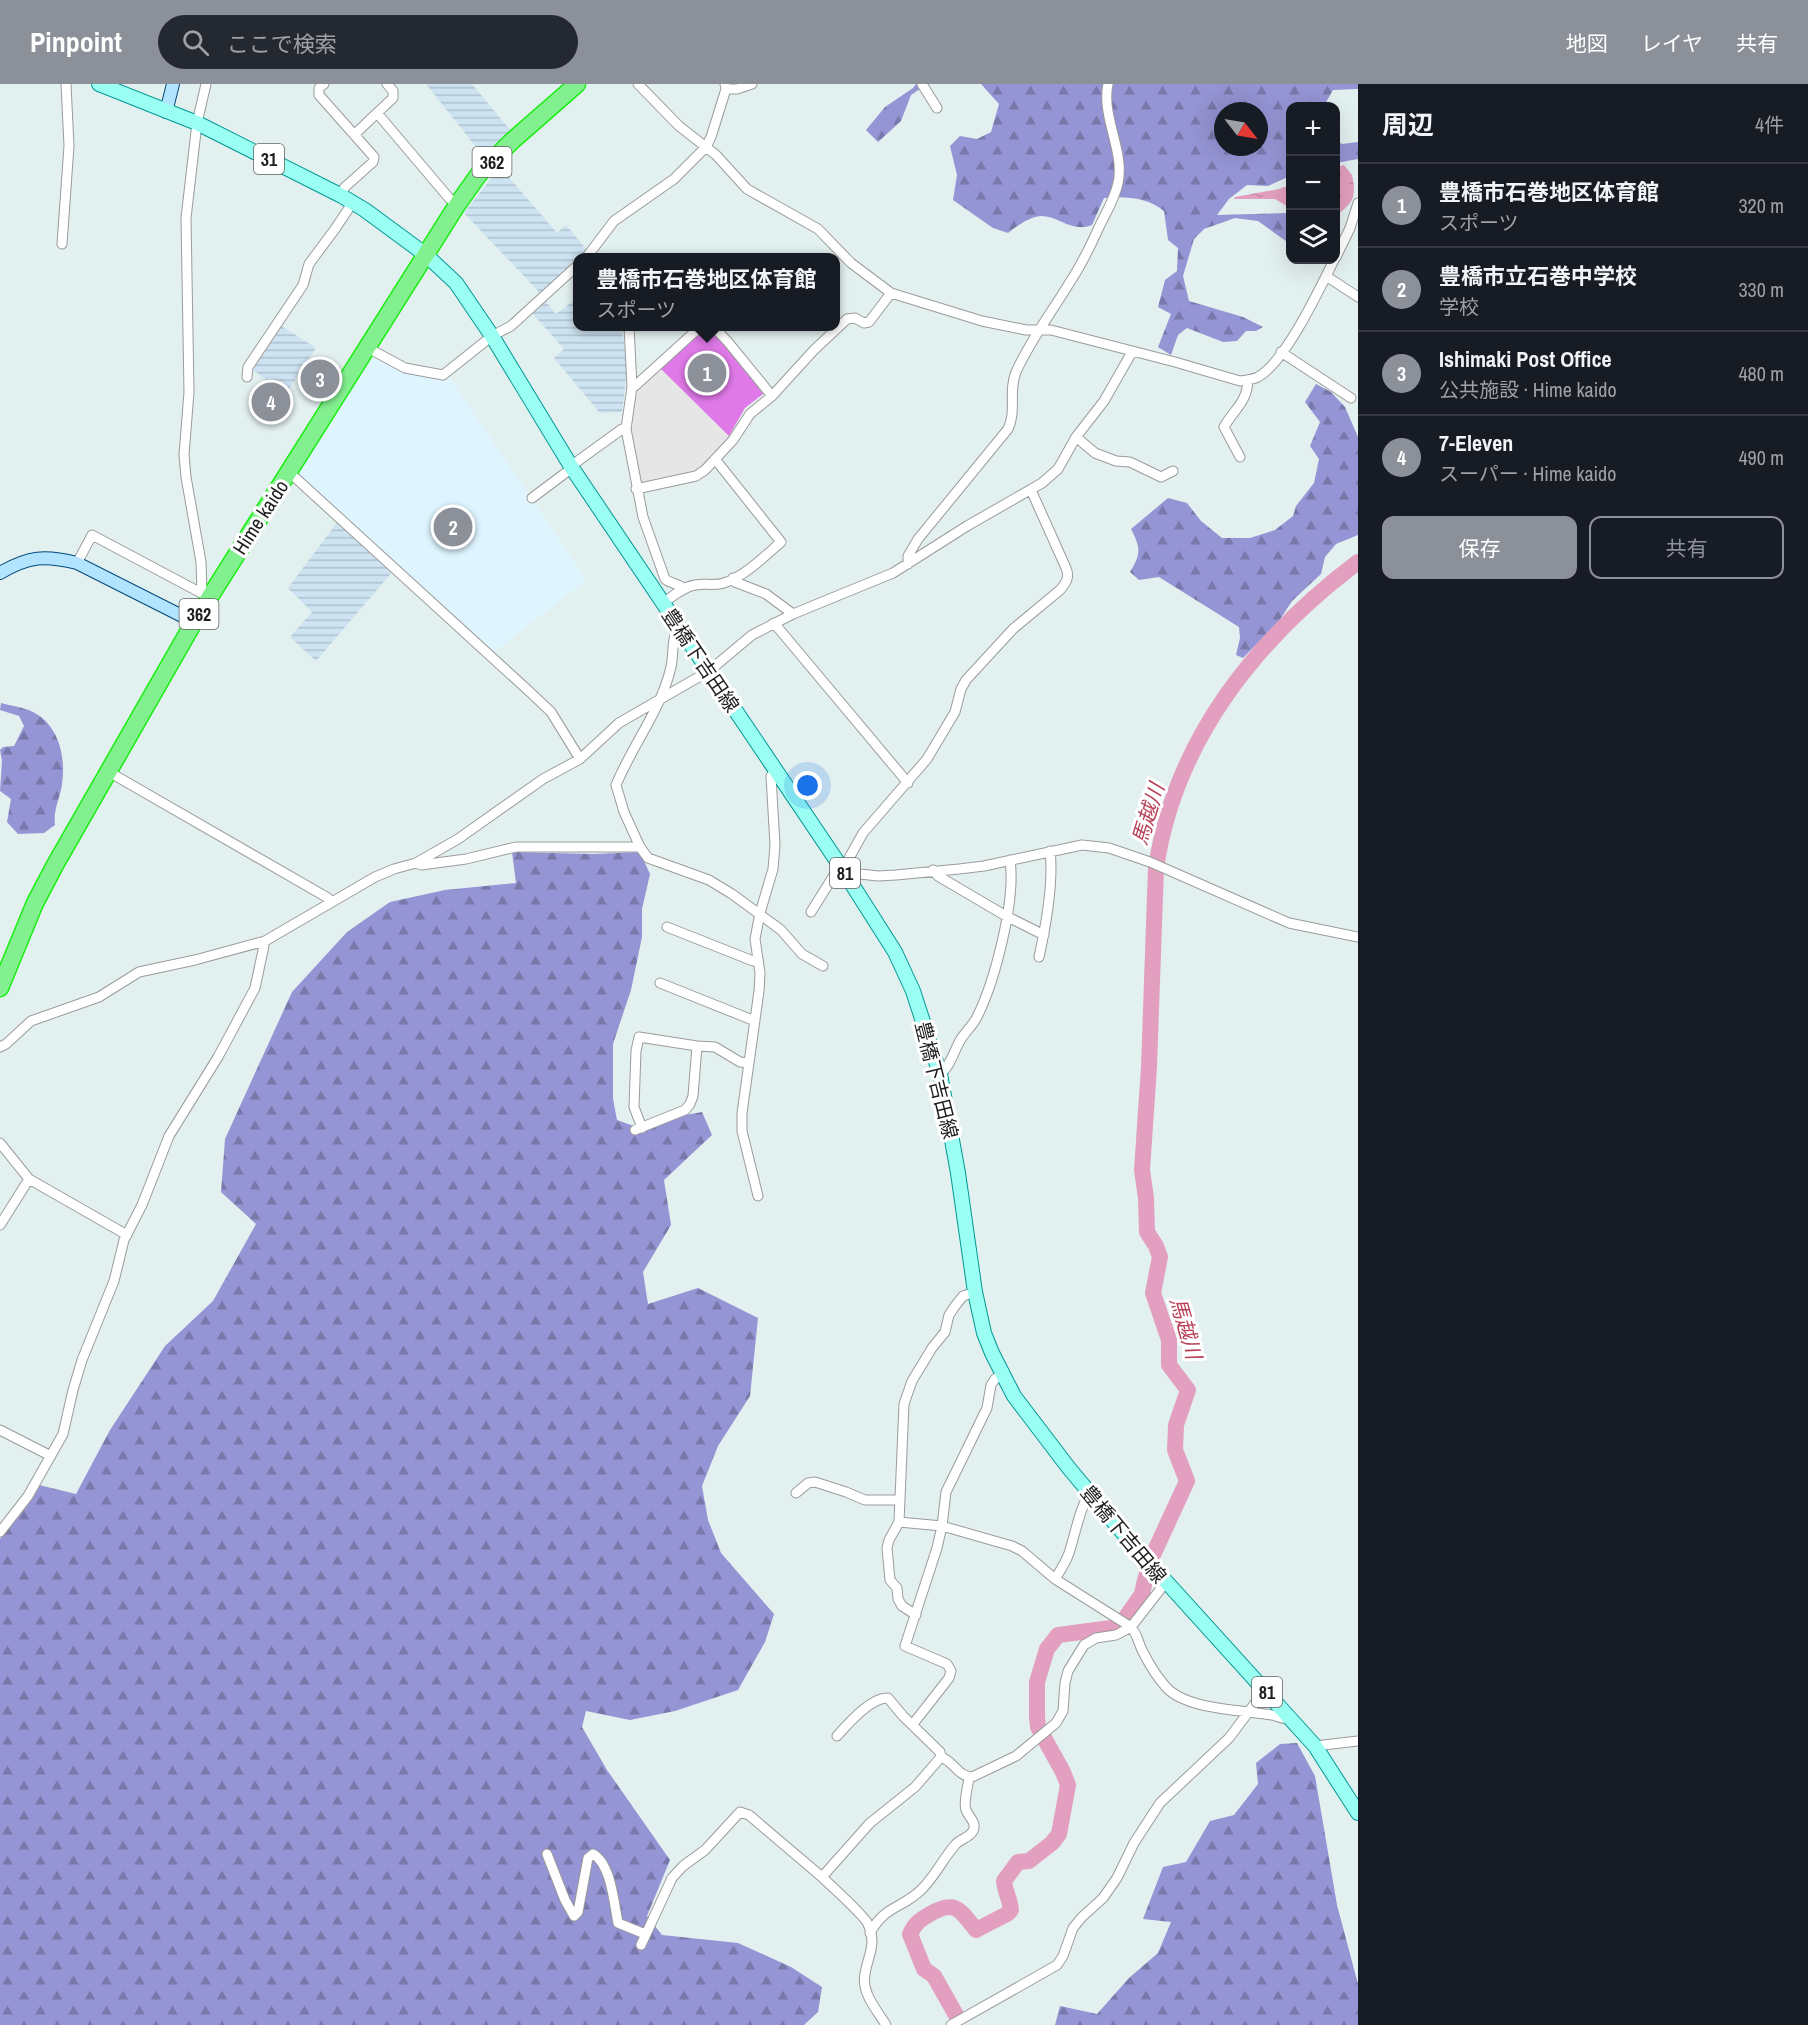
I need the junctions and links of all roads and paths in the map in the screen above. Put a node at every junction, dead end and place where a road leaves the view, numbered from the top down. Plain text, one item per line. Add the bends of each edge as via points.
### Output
1 (66, 84) edge
2 (99, 84) edge
3 (173, 84) edge
4 (206, 84) edge
5 (324, 84) edge
6 (387, 84) edge
7 (577, 84) edge
8 (638, 84) edge
9 (752, 84) edge
10 (922, 84) edge
11 (1108, 84) edge
12 (725, 87) edge
13 (937, 108) dead end
14 (166, 112) junction
15 (376, 113) junction
16 (197, 123) junction
17 (355, 134) junction
18 (706, 147) junction
19 (340, 195) junction
20 (353, 202) junction
21 (1358, 203) edge
22 (457, 205) junction
23 (62, 244) dead end
24 (594, 248) junction
25 (1340, 248) edge
26 (590, 253) edge
27 (597, 253) edge
28 (426, 255) junction
29 (1332, 264) edge
30 (573, 270) edge
31 (1326, 276) junction
32 (891, 293) junction
33 (1358, 297) edge
34 (840, 326) edge
35 (1039, 329) junction
36 (629, 331) edge
37 (696, 331) edge
38 (717, 331) edge
39 (835, 331) edge
40 (492, 336) junction
41 (368, 348) junction
42 (1132, 352) junction
43 (1281, 352) junction
44 (247, 376) dead end
45 (1248, 380) junction
46 (632, 387) junction
47 (771, 396) junction
48 (1351, 398) dead end
49 (626, 429) junction
50 (1076, 437) junction
51 (1240, 457) dead end
52 (715, 459) junction
53 (571, 467) junction
54 (1173, 471) dead end
55 (289, 472) junction
56 (636, 489) junction
57 (1031, 490) junction
58 (532, 498) dead end
59 (77, 563) junction
60 (908, 564) junction
61 (0, 573) edge
62 (733, 578) junction
63 (683, 588) junction
64 (206, 595) junction
65 (663, 603) junction
66 (793, 614) junction
67 (194, 622) junction
68 (774, 622) junction
69 (679, 627) junction
70 (709, 671) junction
71 (662, 697) junction
72 (580, 759) junction
73 (776, 770) junction
74 (109, 772) junction
75 (908, 783) junction
76 (640, 847) junction
77 (1050, 851) junction
78 (1010, 860) junction
79 (416, 863) junction
80 (933, 870) junction
81 (843, 871) junction
82 (329, 902) junction
83 (812, 912) dead end
84 (760, 913) junction
85 (1006, 916) junction
86 (667, 927) dead end
87 (1044, 935) junction
88 (1358, 937) edge
89 (266, 941) junction
90 (1039, 957) dead end
91 (758, 960) junction
92 (823, 966) dead end
93 (660, 983) dead end
94 (0, 988) edge
95 (755, 1021) junction
96 (696, 1046) junction
97 (0, 1047) edge
98 (749, 1063) junction
99 (940, 1074) junction
100 (0, 1143) edge
101 (28, 1179) junction
102 (758, 1196) dead end
103 (0, 1225) edge
104 (127, 1235) junction
105 (975, 1292) junction
106 (1002, 1374) junction
107 (0, 1430) edge
108 (51, 1456) junction
109 (796, 1493) dead end
110 (1090, 1494) junction
111 (900, 1500) junction
112 (899, 1522) junction
113 (942, 1526) junction
114 (0, 1532) edge
115 (1055, 1579) junction
116 (1165, 1581) junction
117 (916, 1615) junction
118 (1126, 1624) junction
119 (1265, 1690) junction
120 (1248, 1713) junction
121 (1290, 1718) junction
122 (913, 1724) junction
123 (837, 1736) dead end
124 (1358, 1741) edge
125 (1315, 1746) junction
126 (941, 1757) junction
127 (969, 1778) junction
128 (1358, 1813) edge
129 (547, 1854) dead end
130 (822, 1877) junction
131 (870, 1933) junction
132 (645, 1934) junction
133 (641, 1945) dead end
134 (886, 2025) edge
135 (951, 2025) edge

1 - 23 street via 69,146
2 - 14 main road, 31
3 - 14 street
4 - 16 street
5 - 17 street via 319,95
6 - 15 street via 393,98
7 - 22 highway, Hime kaido / 362 via 479,174
8 - 18 street
9 - 12 street via 737,89
10 - 13 street
11 - 35 street via 1118,183 1081,264
12 - 18 street
14 - 16 main road, 31
15 - 17 street
15 - 22 street
16 - 19 main road, 31
16 - 64 street via 186,219 189,392 184,455
17 - 19 street via 374,156
18 - 24 street via 674,179 614,221
18 - 32 street via 747,189 818,229 851,263
19 - 20 main road, 31
20 - 28 main road, 31
20 - 44 street via 309,264 303,285 248,367
21 - 25 street
22 - 28 highway, Hime kaido / 362
24 - 26 street
24 - 27 street
28 - 40 main road, 豊橋下吉田線 / 81 via 456,283
28 - 41 highway, Hime kaido / 362
29 - 31 street
30 - 40 street via 518,320
31 - 33 street
31 - 43 street
32 - 34 street via 869,322 848,319
32 - 35 street via 982,321
35 - 42 street
35 - 60 street via 1012,381 1013,414 1008,429 918,539
36 - 46 street
37 - 46 street
38 - 47 street
39 - 47 street
40 - 41 street via 443,375 405,368
40 - 53 main road, 豊橋下吉田線 / 81
41 - 55 highway, Hime kaido / 362
42 - 45 street
42 - 50 street via 1104,401
43 - 45 street via 1259,376
43 - 48 street
45 - 51 street via 1244,400 1224,427
46 - 49 street
47 - 52 street via 750,414
49 - 53 street
49 - 56 street
50 - 54 street via 1095,453 1130,462 1161,477
50 - 57 street via 1058,469
52 - 56 street via 696,476
52 - 62 street via 781,542 757,564
53 - 58 street
53 - 65 main road, 豊橋下吉田線 / 81
55 - 64 highway, Hime kaido / 362
55 - 72 street via 538,699 551,712
56 - 63 street via 665,579
57 - 60 street
57 - 75 street via 1066,568 1066,583 1013,629 966,680 955,712
59 - 61 street via 40,557 19,562
59 - 64 street via 92,535
59 - 67 street
60 - 66 street via 877,581
62 - 63 street via 711,586
62 - 66 street
63 - 65 street
64 - 67 highway, Hime kaido / 362
65 - 69 main road, 豊橋下吉田線 / 81
66 - 68 street
67 - 74 highway, Hime kaido / 362
68 - 70 street
68 - 75 street
69 - 70 main road, 豊橋下吉田線 / 81
69 - 71 street via 674,634 672,665
70 - 71 street
70 - 73 main road, 豊橋下吉田線 / 81
71 - 72 street via 619,723
71 - 76 street via 616,784
72 - 79 street
73 - 81 main road, 豊橋下吉田線 / 81
73 - 84 street via 771,776 773,869
74 - 82 street
74 - 94 highway, Hime kaido / 362 via 40,894
75 - 81 street via 869,826
76 - 79 street via 516,847 448,861
76 - 84 street via 648,858 709,880
77 - 78 street
77 - 87 street
77 - 88 street via 1082,845 1109,848 1289,923
78 - 80 street
78 - 85 street
79 - 82 street via 375,877
80 - 81 street via 878,876
80 - 85 street
81 - 83 street via 836,872
81 - 99 main road, 豊橋下吉田線 / 81 via 895,952 913,991
82 - 89 street
84 - 91 street via 755,939
84 - 92 street via 801,954
85 - 87 street
85 - 99 street via 979,1014
86 - 91 street
87 - 90 street
89 - 97 street via 139,972 99,997 31,1021
89 - 104 street via 255,988 169,1136
91 - 95 street
93 - 95 street
95 - 98 street
96 - 96 street via 639,1037 634,1107 638,1129 685,1110 690,1104
96 - 98 street via 715,1047
98 - 102 street via 742,1131
99 - 105 main road, 豊橋下吉田線 / 81
100 - 101 street
101 - 103 street
101 - 104 street
104 - 108 street via 76,1380 63,1434
105 - 106 main road, 豊橋下吉田線 / 81 via 984,1334
105 - 111 street via 963,1296 955,1306 942,1337 926,1357 906,1395
106 - 110 main road, 豊橋下吉田線 / 81 via 1028,1417
106 - 113 street via 991,1385 987,1408 946,1492
107 - 108 street
108 - 114 street via 28,1496
109 - 111 street via 814,1482 865,1500
110 - 115 street via 1082,1504 1070,1552
110 - 116 main road, 豊橋下吉田線 / 81
111 - 112 street
112 - 113 street
112 - 117 street via 887,1548 890,1580 897,1588 902,1606
113 - 115 street via 1012,1546
113 - 117 street
115 - 118 street
116 - 118 street
116 - 119 main road, 豊橋下吉田線 / 81
117 - 122 street via 905,1646 947,1664 951,1671
118 - 120 street via 1137,1634 1142,1651 1170,1691 1199,1704
118 - 127 street via 1116,1635 1096,1638 1084,1645 1068,1671 1061,1718 1016,1756
119 - 120 street
119 - 121 main road, 豊橋下吉田線 / 81
120 - 121 street
120 - 135 street via 1213,1754 1160,1803 1117,1878 1073,1928 1057,1965
121 - 125 main road, 豊橋下吉田線 / 81
122 - 123 street via 888,1698 882,1698 862,1710
122 - 126 street
124 - 125 street
125 - 128 main road, 豊橋下吉田線 / 81
126 - 127 street
126 - 130 street via 915,1787 870,1823
127 - 131 street via 965,1806 974,1830 958,1841 923,1889 887,1911
129 - 132 street via 574,1916 592,1854 605,1867 618,1923
130 - 131 street via 868,1923
130 - 132 street via 749,1815 740,1812 672,1878
131 - 134 street via 872,1952 864,1975 865,1987
132 - 133 street

